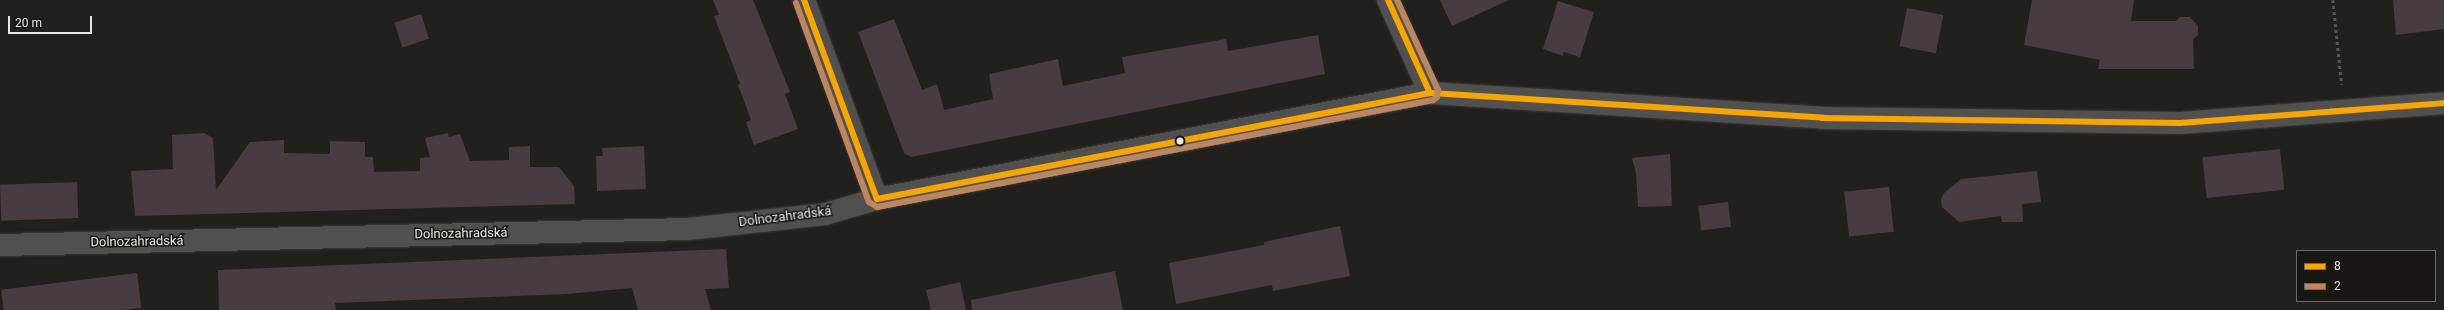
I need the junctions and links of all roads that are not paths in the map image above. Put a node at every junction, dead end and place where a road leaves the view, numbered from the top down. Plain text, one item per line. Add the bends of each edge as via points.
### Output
1 (804, 0) edge
2 (1388, 0) edge
3 (1430, 93) junction
4 (2444, 103) edge
5 (877, 199) junction
6 (0, 245) edge

1 - 5 street
2 - 3 street
3 - 4 street, Dolnozahradská via 1822,118 2180,123
3 - 5 street, Dolnozahradská
5 - 6 street, Dolnozahradská via 825,214 688,229

